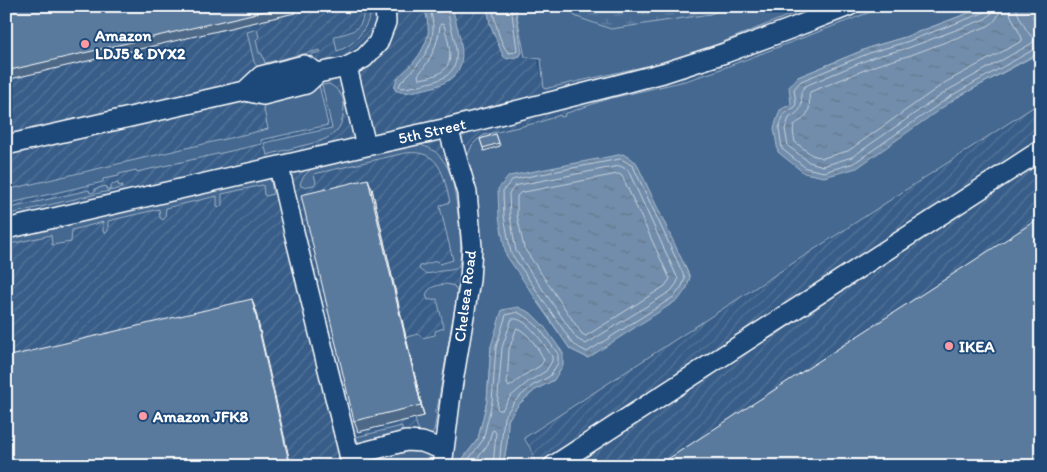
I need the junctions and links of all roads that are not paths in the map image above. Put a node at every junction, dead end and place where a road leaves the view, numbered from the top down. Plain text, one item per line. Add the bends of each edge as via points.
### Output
1 (385, 6) edge
2 (850, 6) edge
3 (347, 67) junction
4 (448, 128) junction
5 (6, 145) edge
6 (366, 146) junction
7 (1041, 150) edge
8 (279, 166) junction
9 (6, 229) edge
10 (442, 458) edge
11 (350, 461) edge
12 (553, 466) edge

1 - 3 street via 386,22 378,43 364,58
2 - 4 street, 5th Street via 663,73
3 - 5 street via 318,73 306,84 263,94 245,90
3 - 6 street
4 - 6 street, 5th Street
4 - 10 street, Chelsea Road via 466,193 472,247 470,280
6 - 8 street, 5th Street
7 - 12 street
8 - 9 street, 5th Street
8 - 11 street
10 - 11 street via 422,442 406,440

